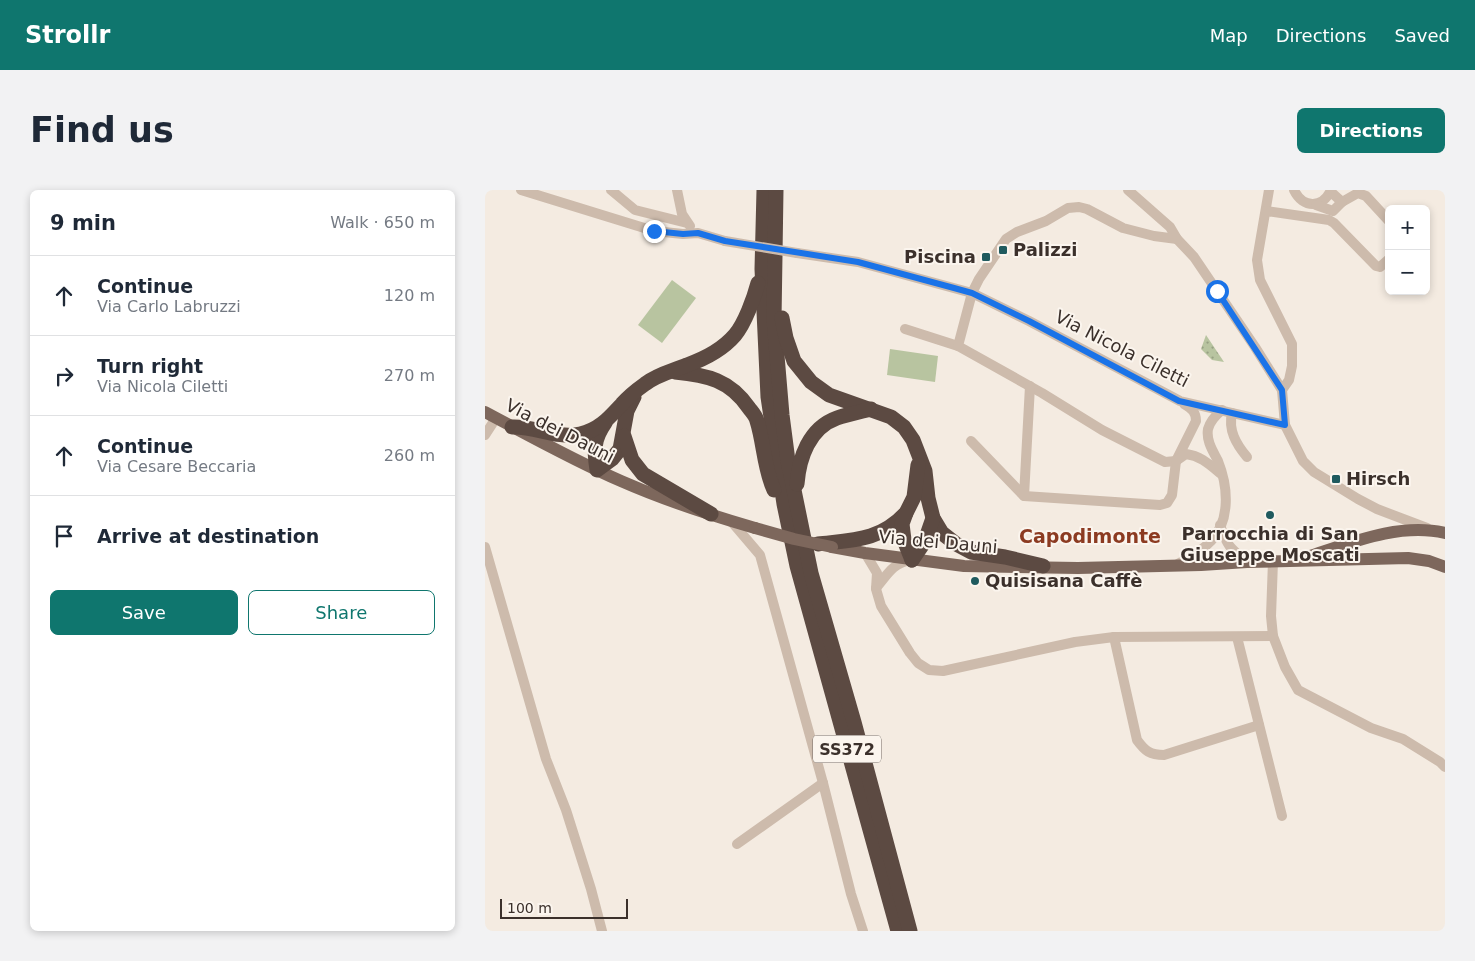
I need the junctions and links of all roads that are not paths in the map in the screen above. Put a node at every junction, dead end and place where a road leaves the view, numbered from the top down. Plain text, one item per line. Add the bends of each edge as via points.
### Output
1 (521, 190) edge
2 (611, 190) edge
3 (677, 190) edge
4 (764, 190) edge
5 (776, 190) edge
6 (1129, 190) edge
7 (1269, 190) edge
8 (1295, 190) edge
9 (1331, 191) edge
10 (1342, 202) junction
11 (1316, 204) junction
12 (1266, 211) junction
13 (1385, 217) edge
14 (687, 224) junction
15 (698, 233) junction
16 (1177, 239) junction
17 (1385, 263) edge
18 (761, 269) junction
19 (972, 293) junction
20 (774, 296) junction
21 (905, 329) dead end
22 (958, 346) junction
23 (669, 371) junction
24 (1029, 386) junction
25 (1282, 390) junction
26 (635, 393) junction
27 (1179, 401) junction
28 (871, 409) junction
29 (1227, 412) junction
30 (491, 415) edge
31 (605, 423) junction
32 (1285, 425) junction
33 (512, 426) junction
34 (485, 435) edge
35 (624, 436) junction
36 (971, 441) dead end
37 (1247, 457) dead end
38 (919, 458) junction
39 (1176, 462) junction
40 (597, 470) junction
41 (1222, 474) junction
42 (1024, 496) junction
43 (790, 500) junction
44 (906, 513) junction
45 (711, 514) junction
46 (933, 518) junction
47 (731, 521) junction
48 (1220, 525) junction
49 (1430, 529) junction
50 (1445, 533) edge
51 (825, 545) junction
52 (485, 547) edge
53 (865, 553) junction
54 (912, 560) junction
55 (1297, 560) junction
56 (1273, 561) junction
57 (1247, 562) junction
58 (1176, 565) junction
59 (1043, 566) junction
60 (1445, 567) edge
61 (876, 588) junction
62 (1273, 636) junction
63 (1114, 637) junction
64 (1237, 637) junction
65 (1259, 725) junction
66 (1445, 767) edge
67 (823, 783) junction
68 (1282, 816) dead end
69 (737, 844) dead end
70 (603, 931) edge
71 (863, 931) edge
72 (898, 931) edge
73 (910, 931) edge

1 - 15 street via 654,231
2 - 14 street via 635,210
3 - 14 street
4 - 18 highway, SS372
5 - 20 highway, SS372
6 - 16 street via 1170,227
7 - 12 street
8 - 11 street via 1300,199
9 - 10 street
9 - 11 street
10 - 11 street via 1333,210
10 - 13 street via 1358,193 1366,196
12 - 17 street via 1329,220 1376,266
12 - 25 street via 1257,260 1260,280 1292,344 1289,380
14 - 15 street
15 - 19 street, Via Nicola Ciletti, bridge via 725,241 858,262
16 - 19 street via 1123,228 1087,209 1068,208 1047,222 1006,239
16 - 25 street via 1195,257
18 - 23 highway via 756,290 735,335 714,353
18 - 43 highway, SS372 via 768,397
19 - 22 street
19 - 27 street, Via Nicola Ciletti
20 - 28 highway via 794,361 811,382 829,395
20 - 43 highway, SS372
21 - 22 street
22 - 24 street
23 - 26 highway via 653,378
23 - 43 highway via 721,381 745,402 757,419 773,488
24 - 39 street via 1102,430 1165,462
24 - 42 street
25 - 32 street
26 - 31 highway
26 - 35 highway via 627,411
27 - 29 street, Via Nicola Ciletti
27 - 39 street via 1192,409 1196,422
28 - 38 highway via 904,426
28 - 43 highway via 835,419 813,437 803,452
29 - 32 street, Via Nicola Ciletti
29 - 37 street via 1233,436
29 - 41 street via 1211,422 1208,435
30 - 33 main road, Via dei Dauni
30 - 34 street
31 - 33 highway via 586,432 569,435
31 - 40 highway via 595,444
32 - 49 street via 1303,461 1314,472 1377,509
33 - 40 main road, Via dei Dauni
35 - 40 highway via 616,454
35 - 45 highway via 632,460 643,474
36 - 42 street
38 - 44 highway via 914,497
38 - 46 highway via 925,471
39 - 41 street via 1186,454 1195,455
39 - 42 street via 1172,495 1160,505
40 - 45 main road, Via dei Dauni
41 - 48 street via 1226,508
43 - 72 highway, SS372 via 797,566
43 - 73 highway, SS372
44 - 51 highway via 874,536
44 - 54 highway via 902,532
45 - 47 main road, Via dei Dauni
46 - 54 highway via 925,541
46 - 59 highway via 942,533 971,552
47 - 51 main road, Via dei Dauni, bridge
47 - 67 street via 760,555
48 - 57 street via 1229,546
48 - 58 street via 1204,548
49 - 50 main road
49 - 55 main road via 1395,532
51 - 53 main road, Via dei Dauni
52 - 70 street via 546,759 566,810
53 - 54 main road, Via dei Dauni
53 - 61 street via 877,573
54 - 59 main road, Via dei Dauni via 964,566
54 - 61 street via 897,564
55 - 56 main road, Via dei Dauni
55 - 60 main road, Via dei Dauni via 1408,558
56 - 57 main road, Via dei Dauni
56 - 62 street
57 - 58 main road, Via dei Dauni
58 - 59 main road, Via dei Dauni
61 - 63 street via 881,606 905,645 918,663 929,670 943,671 1075,642
62 - 64 street
62 - 66 street via 1297,690 1371,728 1403,738
63 - 64 street
63 - 65 street via 1137,740 1153,755 1164,755
64 - 65 street
65 - 68 street
67 - 69 street
67 - 71 street

